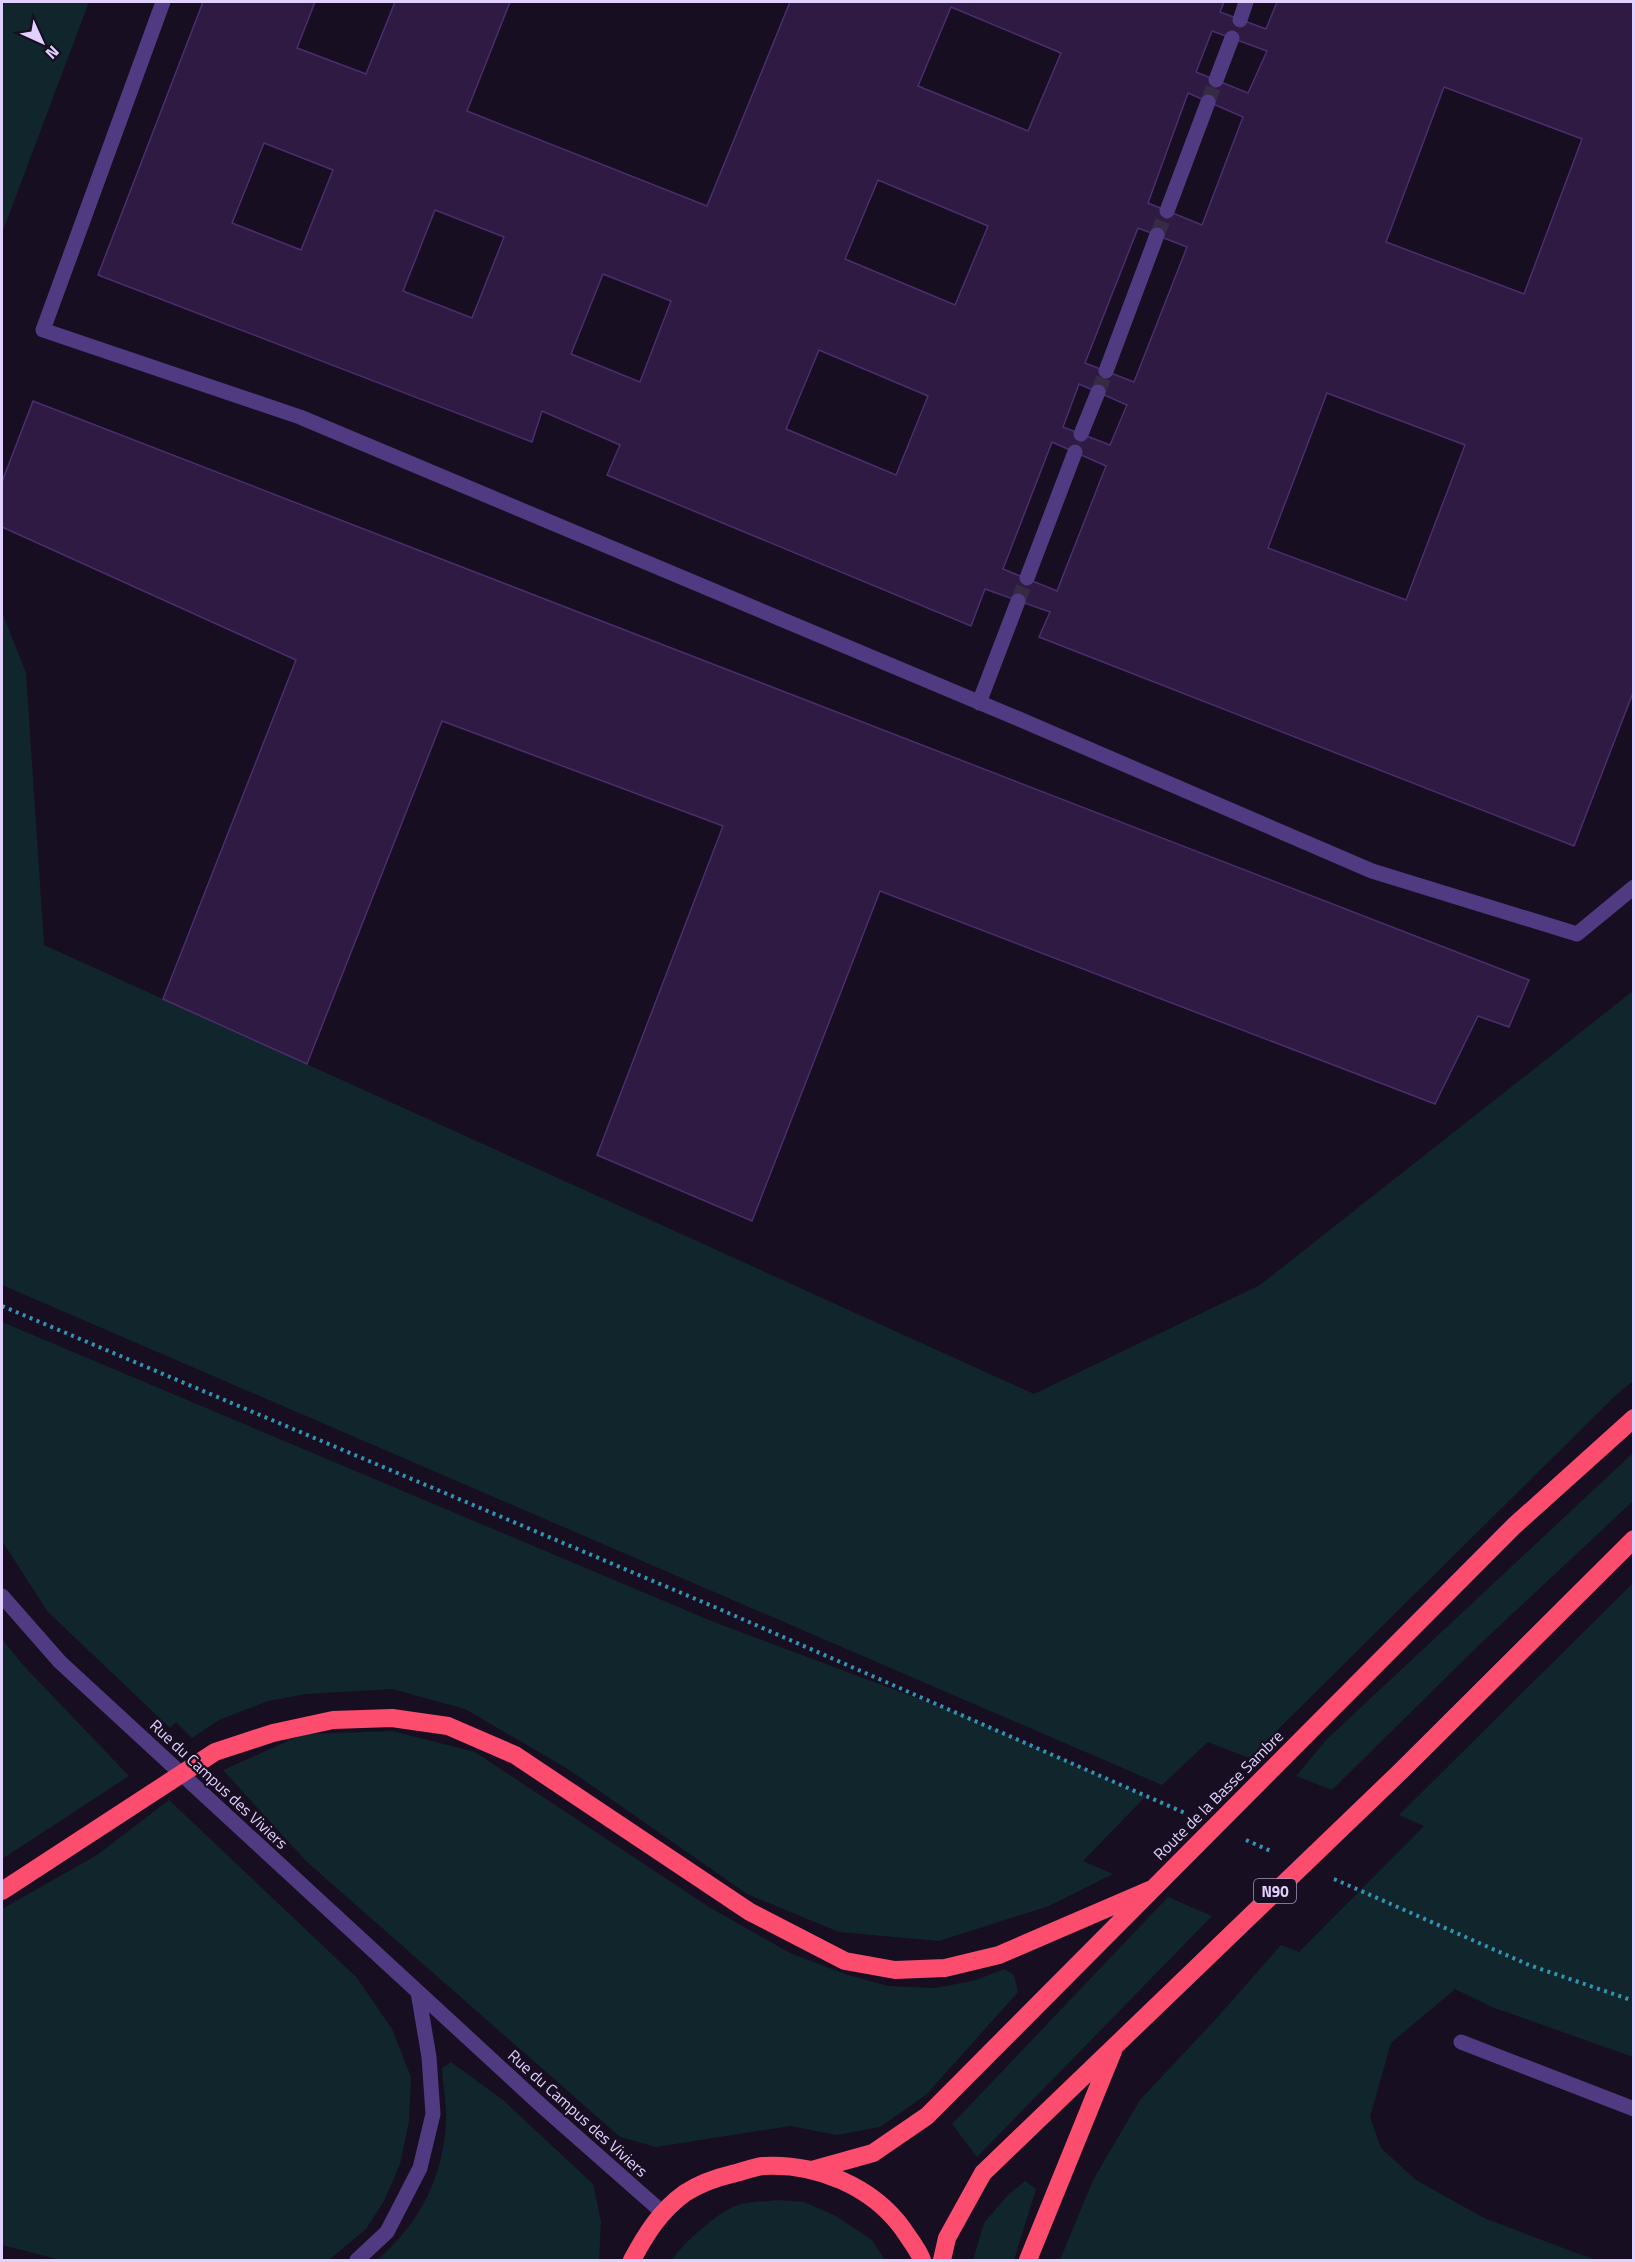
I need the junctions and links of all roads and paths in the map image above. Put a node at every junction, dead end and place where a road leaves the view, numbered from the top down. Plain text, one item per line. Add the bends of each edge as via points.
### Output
1 (163, 2) edge
2 (1246, 2) edge
3 (1240, 20) dead end
4 (1232, 38) dead end
5 (1216, 80) tunnel mouth
6 (1208, 102) tunnel mouth
7 (1167, 211) tunnel mouth
8 (1157, 235) tunnel mouth
9 (1106, 371) tunnel mouth
10 (1098, 392) tunnel mouth
11 (1081, 435) dead end
12 (1075, 452) dead end
13 (1027, 578) tunnel mouth
14 (1018, 601) tunnel mouth
15 (980, 703) junction
16 (1634, 886) edge
17 (2, 1306) edge
18 (1634, 1418) edge
19 (1634, 1539) edge
20 (2, 1596) edge
21 (965, 1716) dead end
22 (1152, 1889) junction
23 (2, 1891) edge
24 (1529, 1965) dead end
25 (418, 1992) junction
26 (1634, 2001) edge
27 (1461, 2042) dead end
28 (1116, 2043) junction
29 (1634, 2109) edge
30 (812, 2170) junction
31 (662, 2212) junction
32 (357, 2260) edge
33 (632, 2260) edge
34 (922, 2260) edge
35 (942, 2260) edge
36 (1028, 2260) edge

1 - 15 street via 44,330 300,417
2 - 3 street
4 - 5 street
6 - 7 street
8 - 9 street
10 - 11 street
12 - 13 street
14 - 15 street
15 - 16 street via 1372,871 1577,934
17 - 21 path
18 - 22 highway, Route de la Basse Sambre via 1514,1526
19 - 28 highway, N90 via 1401,1771
20 - 25 street, Rue du Campus des Viviers via 60,1662
22 - 23 highway via 999,1955 945,1968 895,1970 845,1962 750,1912 515,1755 448,1726 392,1718 333,1720 273,1733 215,1752
22 - 30 highway, Route de la Basse Sambre via 927,2116 873,2153
24 - 26 path
25 - 31 street, Rue du Campus des Viviers
25 - 32 street via 434,2114 420,2168 387,2232
27 - 29 street
28 - 35 highway, N90 via 983,2173 947,2238
28 - 36 highway
30 - 31 highway via 762,2166 713,2179
30 - 34 highway via 855,2186 892,2214
31 - 33 highway

